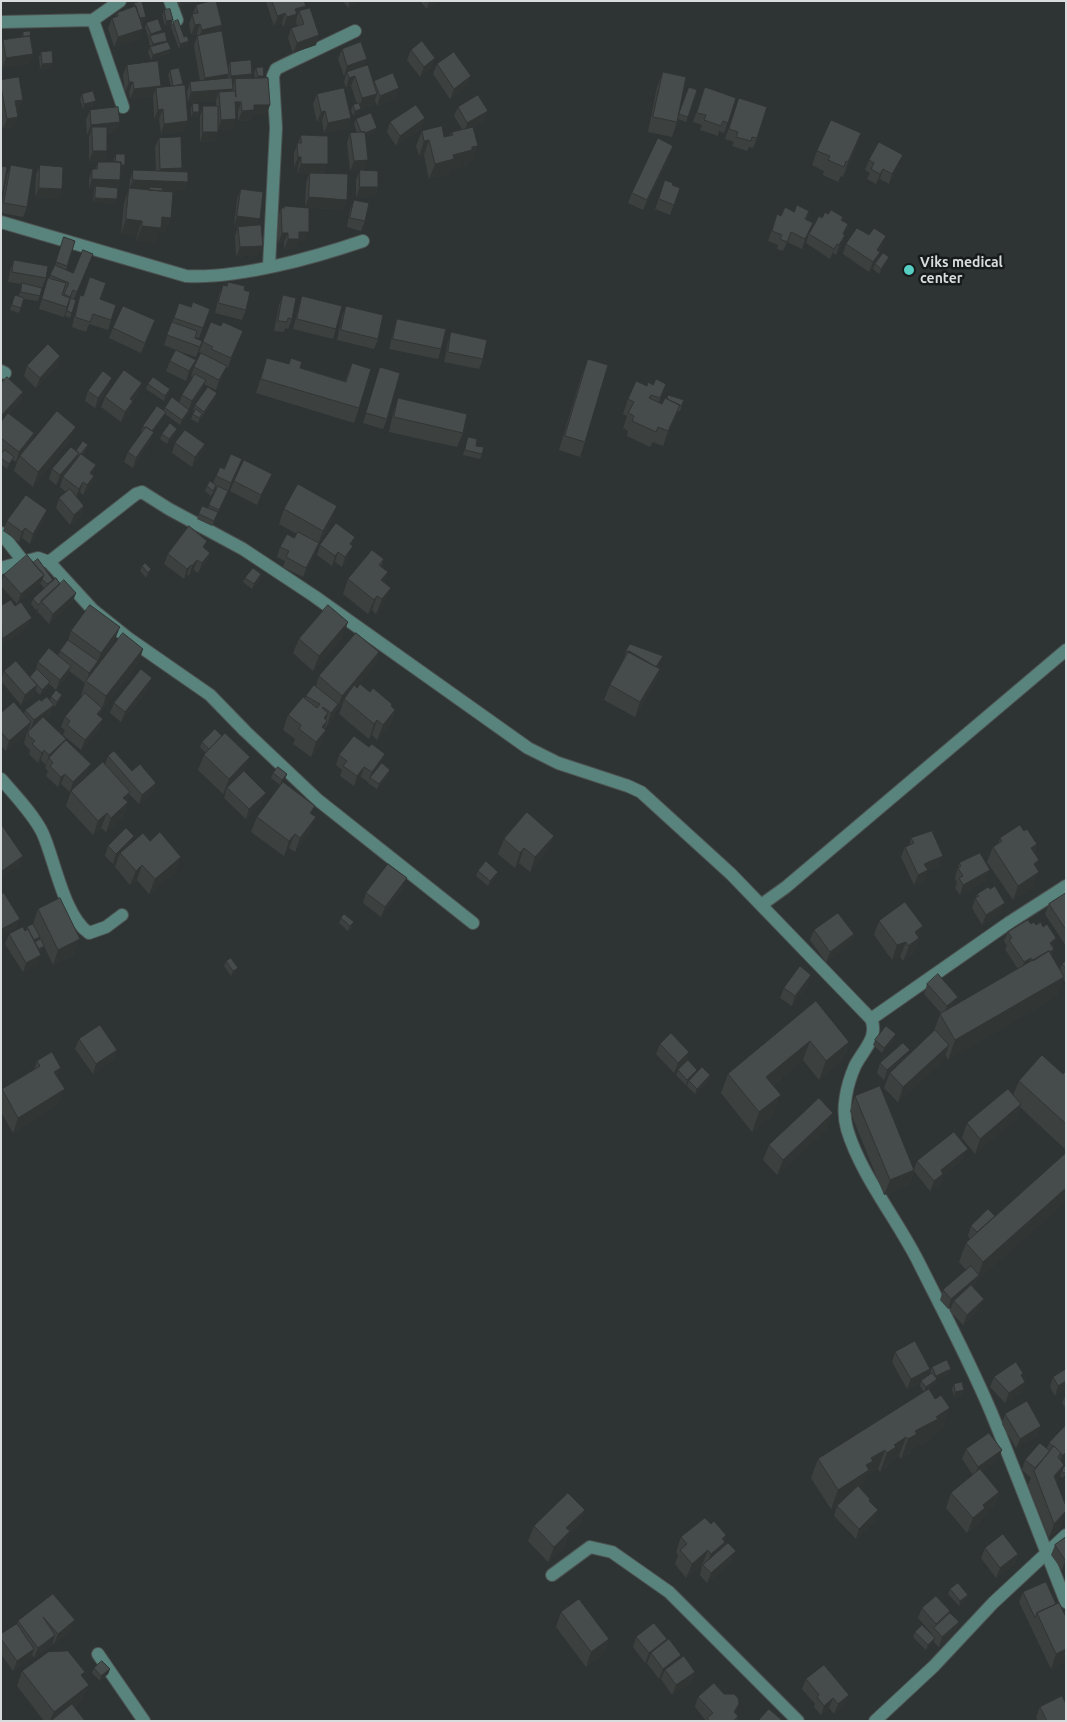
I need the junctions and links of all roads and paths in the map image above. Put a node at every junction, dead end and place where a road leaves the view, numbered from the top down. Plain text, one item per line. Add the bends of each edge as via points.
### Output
1 (120, 1) edge
2 (170, 1) edge
3 (94, 20) junction
4 (177, 20) edge
5 (1, 22) edge
6 (355, 31) dead end
7 (124, 107) dead end
8 (1, 222) edge
9 (363, 241) dead end
10 (269, 266) junction
11 (1, 533) edge
12 (23, 560) junction
13 (49, 562) junction
14 (1, 568) edge
15 (1066, 650) edge
16 (1, 779) edge
17 (1066, 886) edge
18 (761, 905) junction
19 (122, 915) dead end
20 (473, 923) dead end
21 (871, 1019) junction
22 (1066, 1534) edge
23 (1046, 1552) junction
24 (552, 1575) dead end
25 (1066, 1602) edge
26 (98, 1654) dead end
27 (144, 1721) edge
28 (798, 1721) edge
29 (875, 1721) edge

1 - 3 street
2 - 4 street
3 - 5 street
3 - 7 street
6 - 10 street via 276,69
8 - 10 street via 186,276 206,277
9 - 10 street via 317,256
11 - 12 street
12 - 13 street via 38,558
12 - 14 street
13 - 18 street via 142,492 242,549 314,596 528,748 558,763 640,792
13 - 20 street via 93,610 216,700 318,800
15 - 18 street
16 - 19 street via 43,833 66,899 83,929 97,932
17 - 21 street
18 - 21 street
21 - 23 street via 874,1030 871,1039 848,1088 844,1113 846,1127 865,1168 919,1263 990,1410
22 - 23 street
23 - 25 street
23 - 29 street
24 - 28 street via 590,1547 612,1552 669,1592
26 - 27 street

